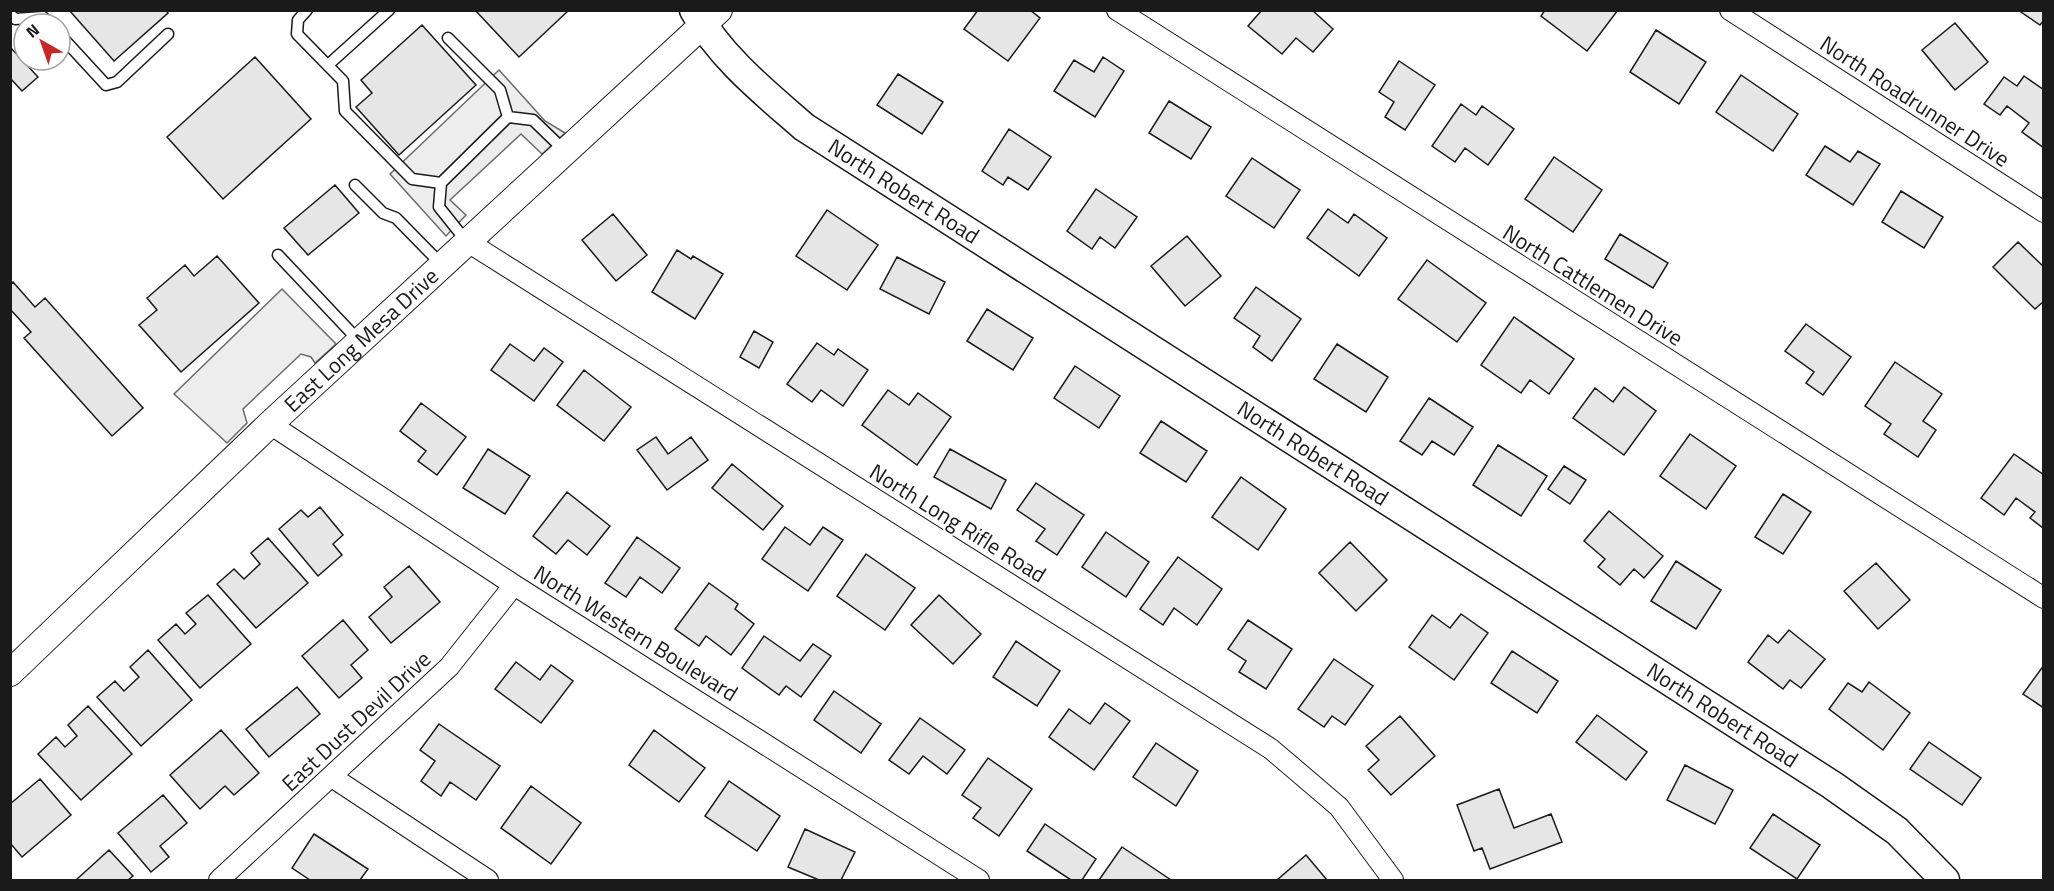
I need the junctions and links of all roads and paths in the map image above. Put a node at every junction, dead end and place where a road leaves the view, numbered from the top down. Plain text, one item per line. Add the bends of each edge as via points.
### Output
1 (307, 10) edge
2 (389, 10) edge
3 (1117, 10) edge
4 (1730, 10) edge
5 (705, 16) edge
6 (168, 34) dead end
7 (448, 38) dead end
8 (72, 48) edge
9 (328, 65) junction
10 (508, 117) junction
11 (566, 152) junction
12 (441, 183) junction
13 (355, 185) dead end
14 (2043, 212) edge
15 (468, 242) junction
16 (278, 255) dead end
17 (442, 265) junction
18 (360, 342) junction
19 (270, 424) junction
20 (514, 585) junction
21 (2043, 598) edge
22 (10, 673) edge
23 (332, 777) junction
24 (219, 880) edge
25 (488, 880) edge
26 (979, 880) edge
27 (1393, 880) edge
28 (1946, 880) edge

1 - 9 lane via 298,20 297,34
2 - 9 lane
3 - 21 street, North Cattlemen Drive
4 - 14 street, North Roadrunner Drive
5 - 11 street, East Long Mesa Drive
5 - 28 main road, North Robert Road via 739,68 804,127 1832,785 1897,831
6 - 8 lane via 117,82 106,85
7 - 10 lane via 500,90
9 - 12 lane via 343,81 345,111 412,179
10 - 11 lane via 532,120
10 - 12 lane
11 - 15 street, East Long Mesa Drive
12 - 15 lane via 439,207
13 - 17 lane via 383,213 396,218
15 - 17 street, East Long Mesa Drive
15 - 27 street, North Long Rifle Road via 1271,749 1339,807
16 - 18 lane
17 - 18 street, East Long Mesa Drive
18 - 19 street, East Long Mesa Drive
19 - 20 street, North Western Boulevard
19 - 22 street, East Long Mesa Drive
20 - 23 street, East Dust Devil Drive via 449,667
20 - 26 street, North Western Boulevard
23 - 24 street, East Dust Devil Drive
23 - 25 street

